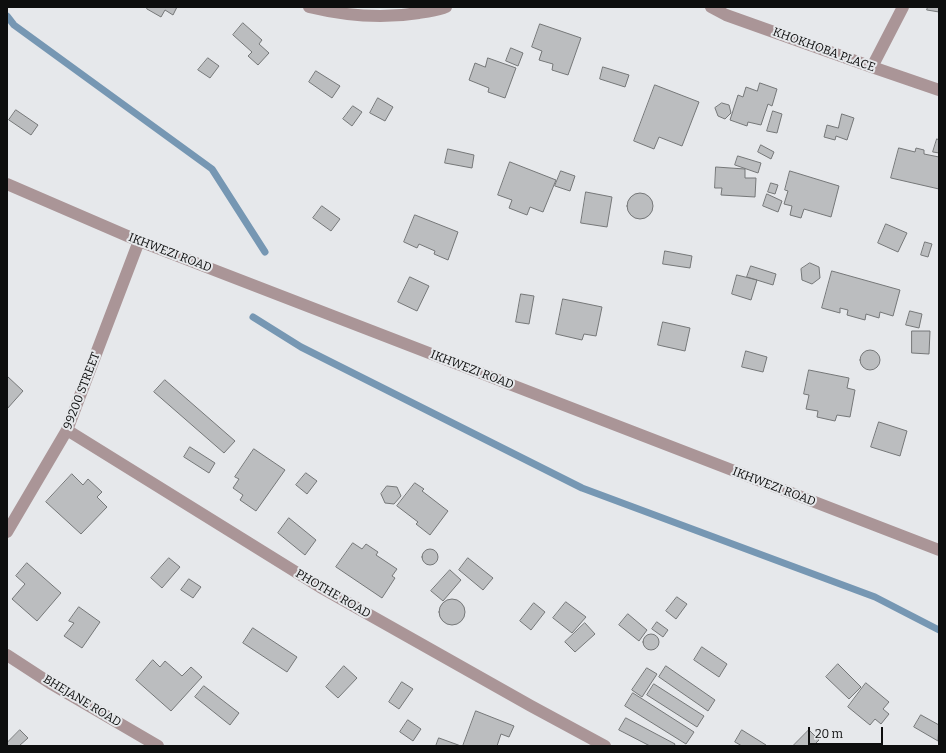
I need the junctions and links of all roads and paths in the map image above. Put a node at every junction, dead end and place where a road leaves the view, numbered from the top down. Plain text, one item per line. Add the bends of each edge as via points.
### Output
1 (309, 7) edge
2 (446, 7) edge
3 (711, 7) edge
4 (903, 7) edge
5 (872, 67) junction
6 (939, 90) edge
7 (7, 184) edge
8 (139, 241) junction
9 (67, 430) junction
10 (7, 532) edge
11 (939, 550) edge
12 (7, 655) edge
13 (158, 746) edge
14 (605, 746) edge

1 - 2 street via 361,16 405,15
3 - 5 street, KHOKHOBA PLACE
4 - 5 street
5 - 6 street, KHOKHOBA PLACE
7 - 8 street, IKHWEZI ROAD
8 - 9 street, 99200 STREET
8 - 11 street, IKHWEZI ROAD
9 - 10 street, 99200 STREET
9 - 14 street, PHOTHE ROAD via 320,587
12 - 13 street, BHEJANE ROAD

